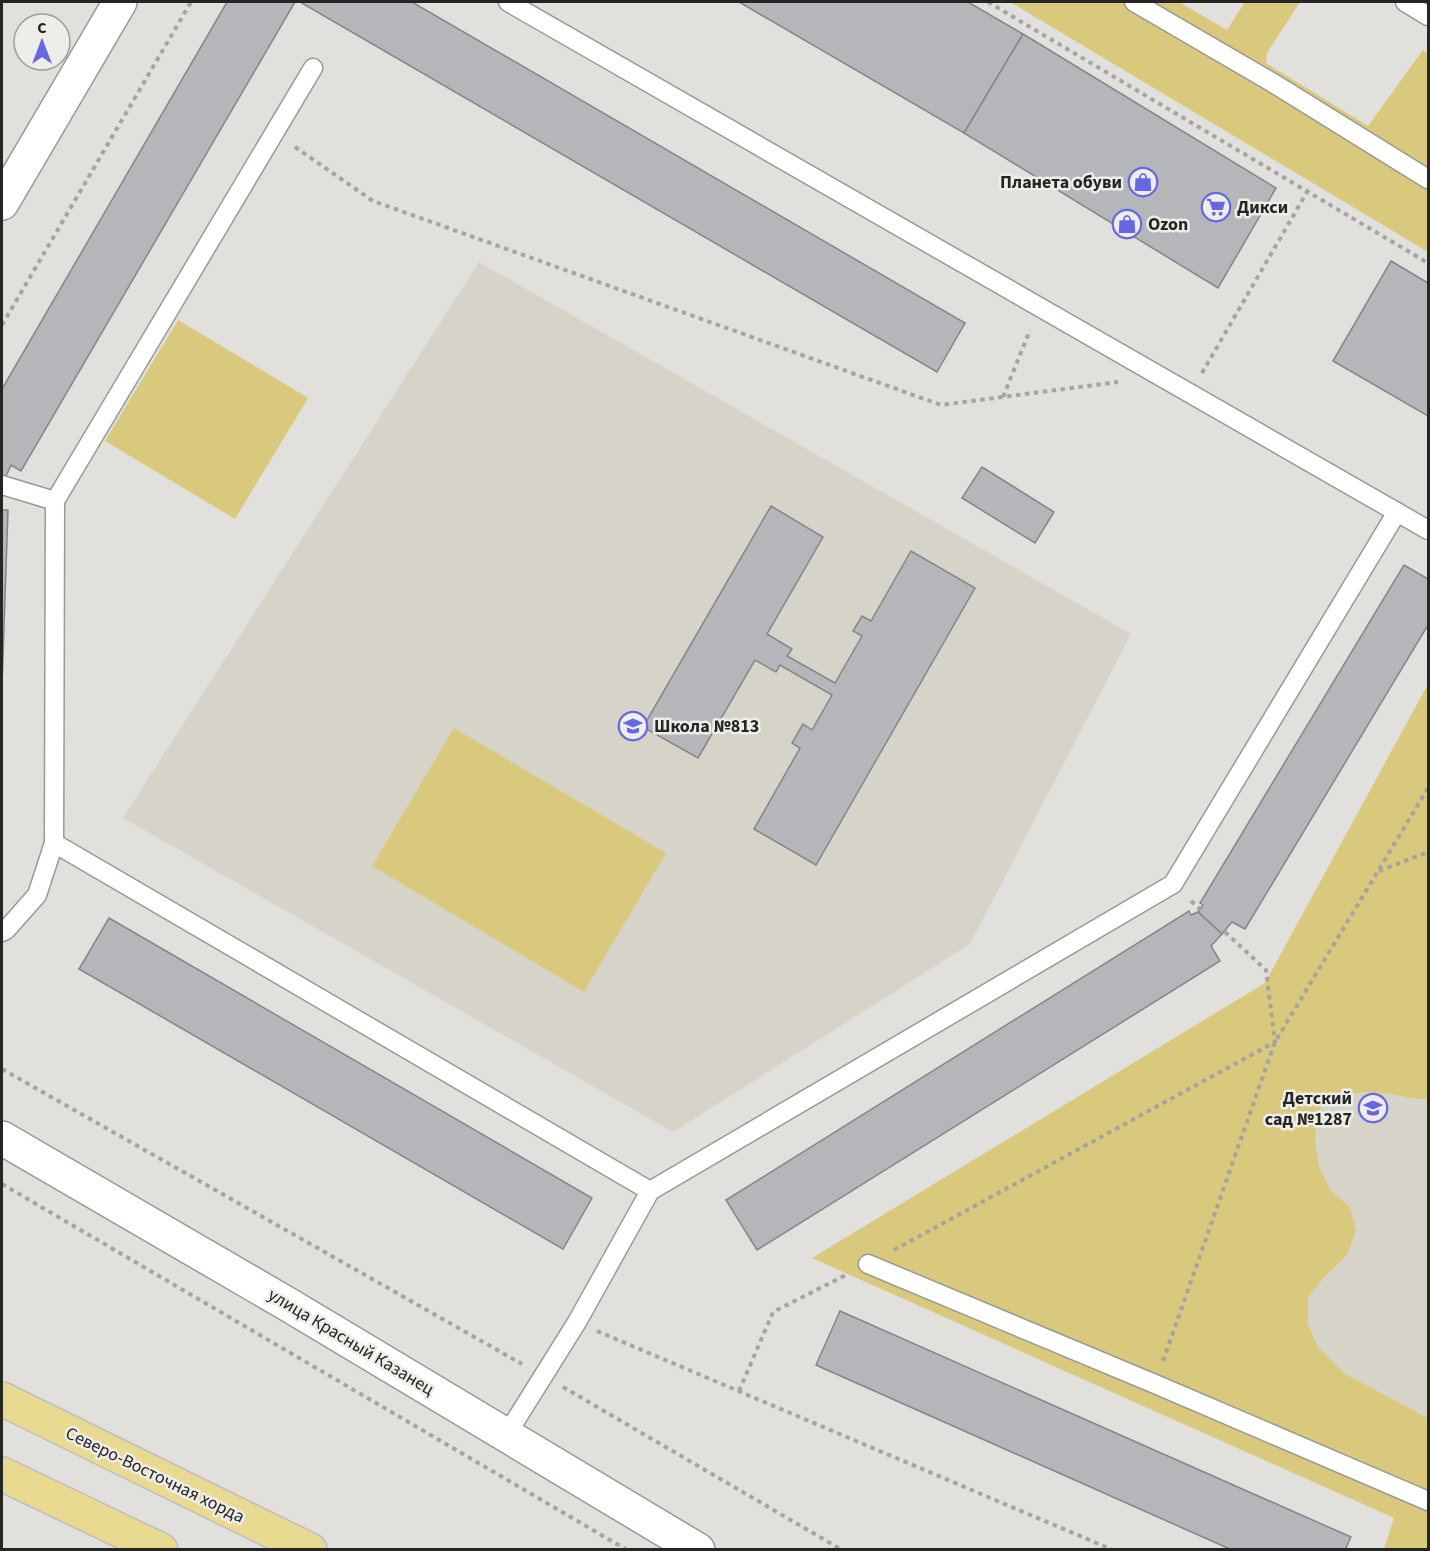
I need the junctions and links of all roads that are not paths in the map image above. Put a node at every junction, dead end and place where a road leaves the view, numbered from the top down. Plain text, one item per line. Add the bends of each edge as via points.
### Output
1 (120, 2) edge
2 (508, 2) edge
3 (1134, 2) edge
4 (1405, 2) edge
5 (1428, 16) edge
6 (314, 68) dead end
7 (1428, 178) edge
8 (2, 203) edge
9 (2, 486) edge
10 (55, 501) junction
11 (1397, 512) junction
12 (1428, 530) edge
13 (54, 843) junction
14 (2, 932) edge
15 (2, 1138) edge
16 (650, 1191) junction
17 (868, 1264) road end
18 (2, 1399) edge
19 (507, 1434) junction
20 (2, 1474) edge
21 (1428, 1502) edge
22 (161, 1550) edge
23 (310, 1550) edge
24 (698, 1550) edge

1 - 8 street
2 - 11 lane
3 - 7 lane
4 - 5 lane
6 - 10 lane
9 - 10 lane
10 - 13 lane
11 - 12 lane
11 - 16 lane via 1173,884
13 - 14 lane via 37,895
13 - 16 lane
15 - 19 street, улица Красный Казанец
16 - 19 lane via 577,1322
17 - 21 lane
18 - 23 main road, Северо-Восточная хорда
19 - 24 street, улица Красный Казанец
20 - 22 main road

